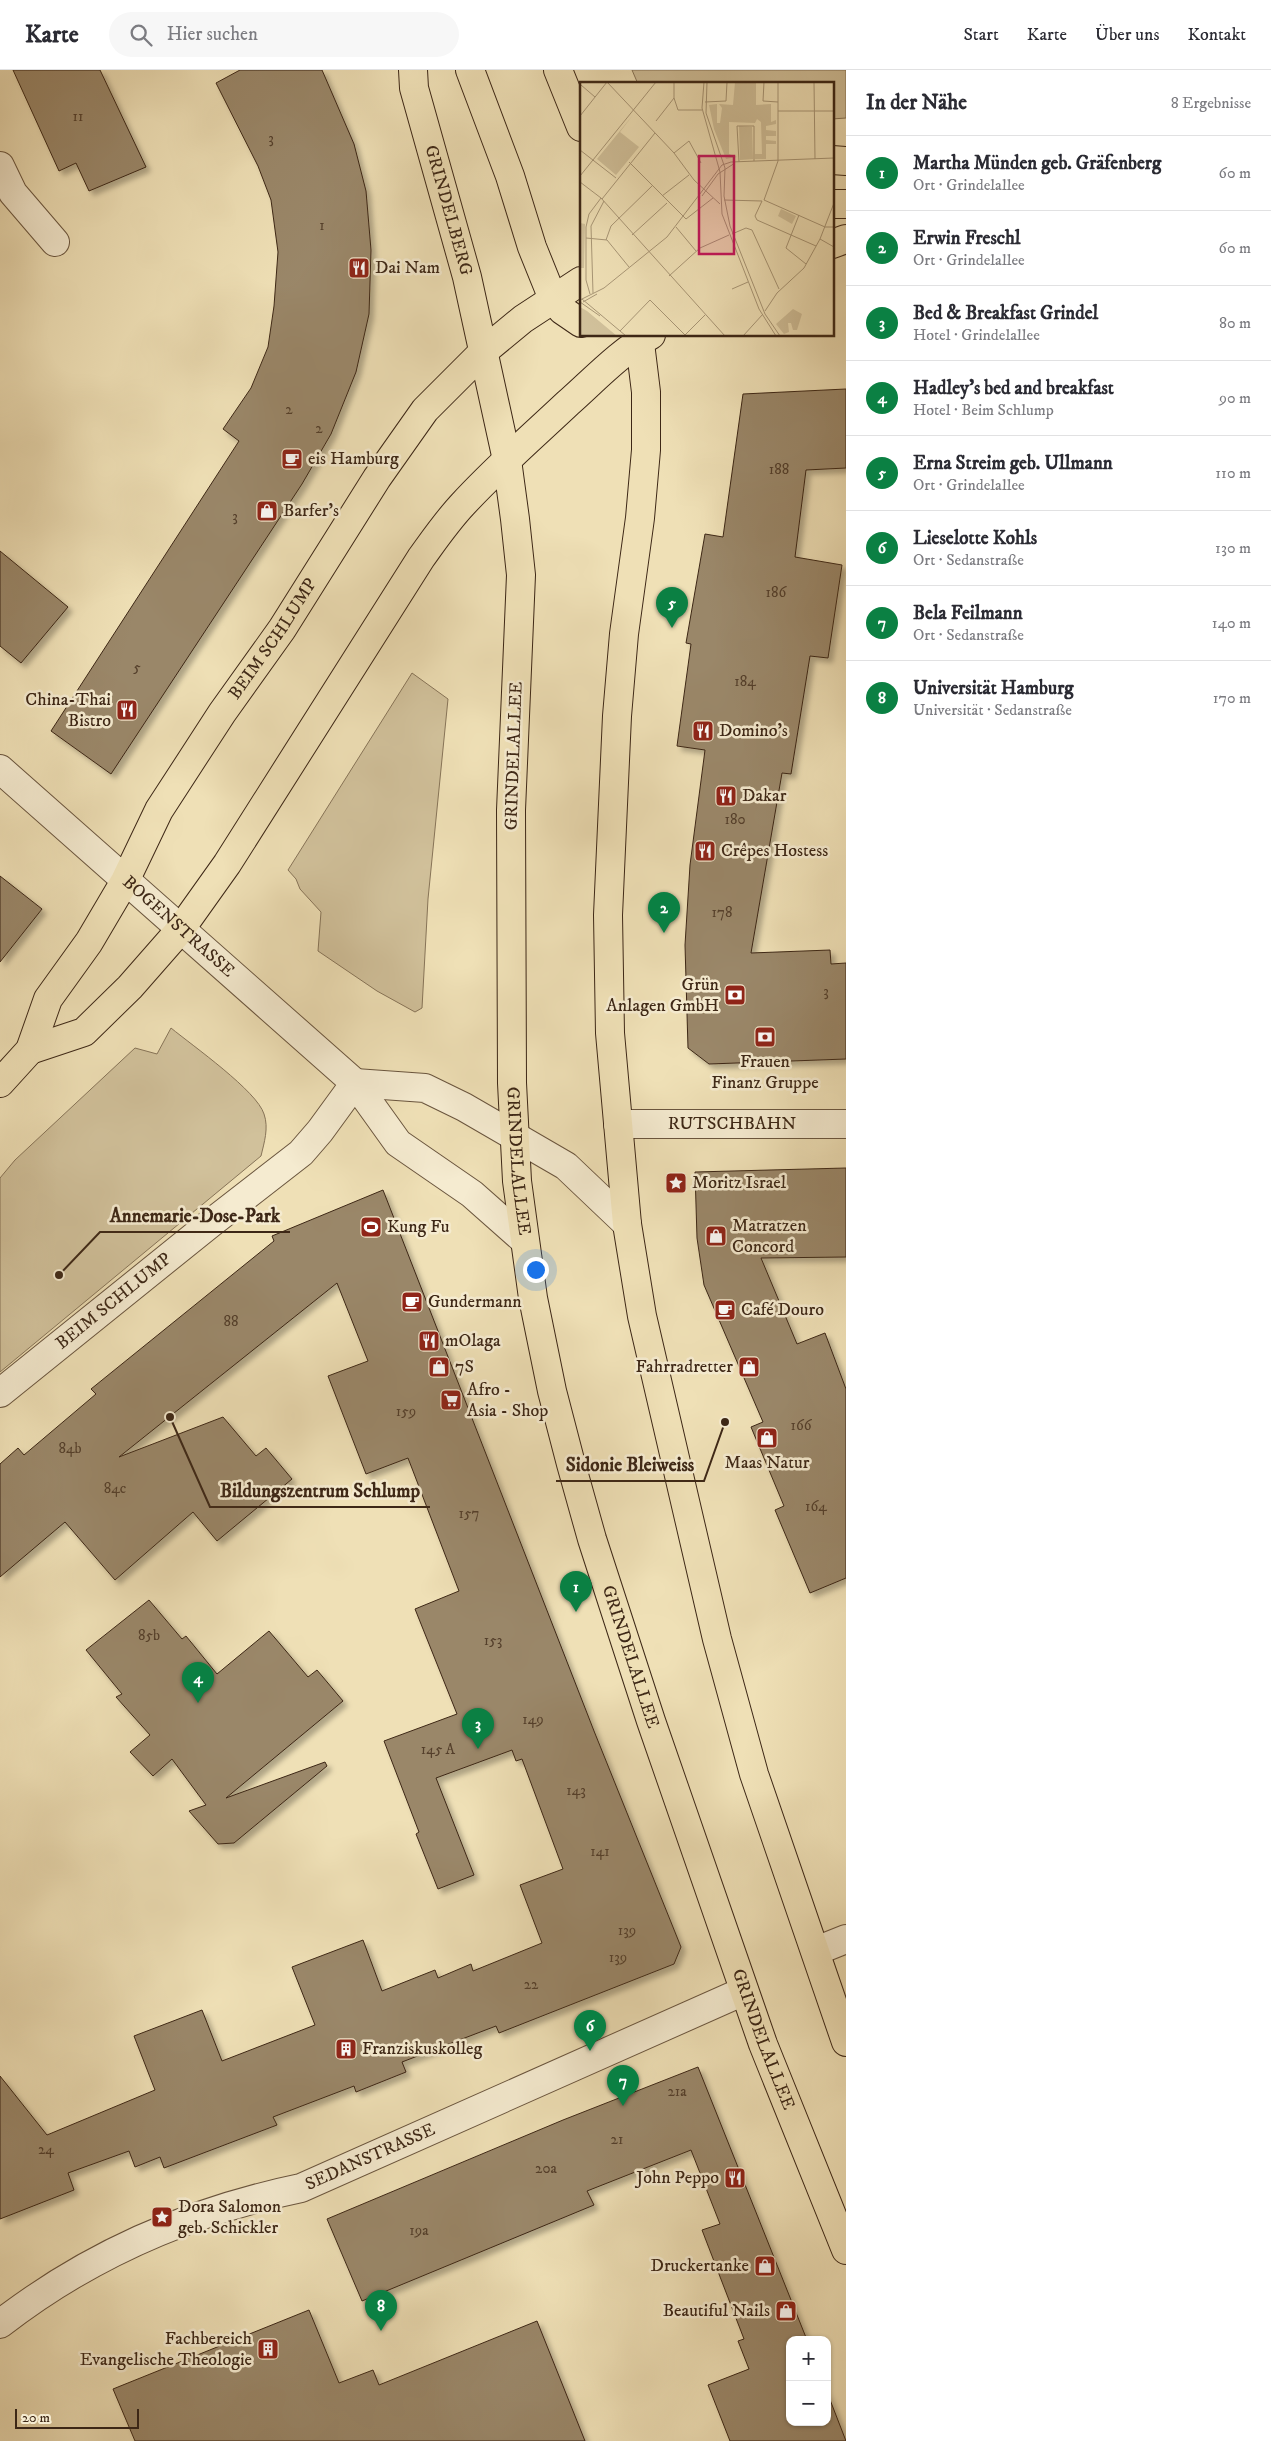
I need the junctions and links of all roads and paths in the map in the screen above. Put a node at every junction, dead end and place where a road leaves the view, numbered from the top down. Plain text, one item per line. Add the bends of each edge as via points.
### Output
1 (413, 70) edge
2 (470, 70) edge
3 (558, 70) edge
4 (580, 125) edge
5 (0, 166) edge
6 (846, 238) edge
7 (55, 242) dead end
8 (834, 243) edge
9 (580, 282) edge
10 (553, 299) junction
11 (580, 322) edge
12 (637, 336) edge
13 (483, 352) junction
14 (507, 460) junction
15 (0, 769) edge
16 (125, 881) junction
17 (180, 930) junction
18 (30, 1050) junction
19 (0, 1082) edge
20 (354, 1083) junction
21 (618, 1124) junction
22 (846, 1124) edge
23 (514, 1134) junction
24 (627, 1224) junction
25 (524, 1240) junction
26 (0, 1393) edge
27 (846, 1939) edge
28 (816, 1951) junction
29 (744, 1991) junction
30 (846, 2042) edge
31 (846, 2250) edge
32 (0, 2324) edge

1 - 13 main road, GRINDELBERG via 414,88 467,277
2 - 10 main road
3 - 4 main road
5 - 7 street via 13,193
6 - 8 main road
9 - 10 main road, BEIM SCHLUMP
10 - 11 main road
10 - 13 main road, BEIM SCHLUMP
12 - 14 main road, BEIM SCHLUMP
12 - 21 main road via 646,392 646,450 620,680 608,915 610,1033
13 - 14 main road, GRINDELALLEE
13 - 16 main road, BEIM SCHLUMP via 425,410 377,478 282,629 158,810
14 - 17 main road, BEIM SCHLUMP via 463,504 420,558 227,864
14 - 23 main road, GRINDELALLEE via 521,575 511,810
15 - 16 street, BOGENSTRASSE
16 - 17 street, BOGENSTRASSE
16 - 18 main road, BEIM SCHLUMP via 89,942 48,999
17 - 18 main road, BEIM SCHLUMP via 84,1032
17 - 20 street, BOGENSTRASSE
18 - 19 main road, BEIM SCHLUMP
20 - 23 street via 425,1088
20 - 25 street, BOGENSTRASSE via 398,1143 472,1194
20 - 26 street, BEIM SCHLUMP via 301,1153
21 - 22 street, RUTSCHBAHN
21 - 24 main road
23 - 24 street via 566,1166
23 - 25 main road, GRINDELALLEE
24 - 28 main road via 642,1316 717,1639 754,1774
25 - 29 main road, GRINDELALLEE via 552,1391 592,1539
27 - 28 street
28 - 30 main road
29 - 31 main road, GRINDELALLEE
29 - 32 street, SEDANSTRASSE via 301,2188 256,2197 142,2237 63,2279

